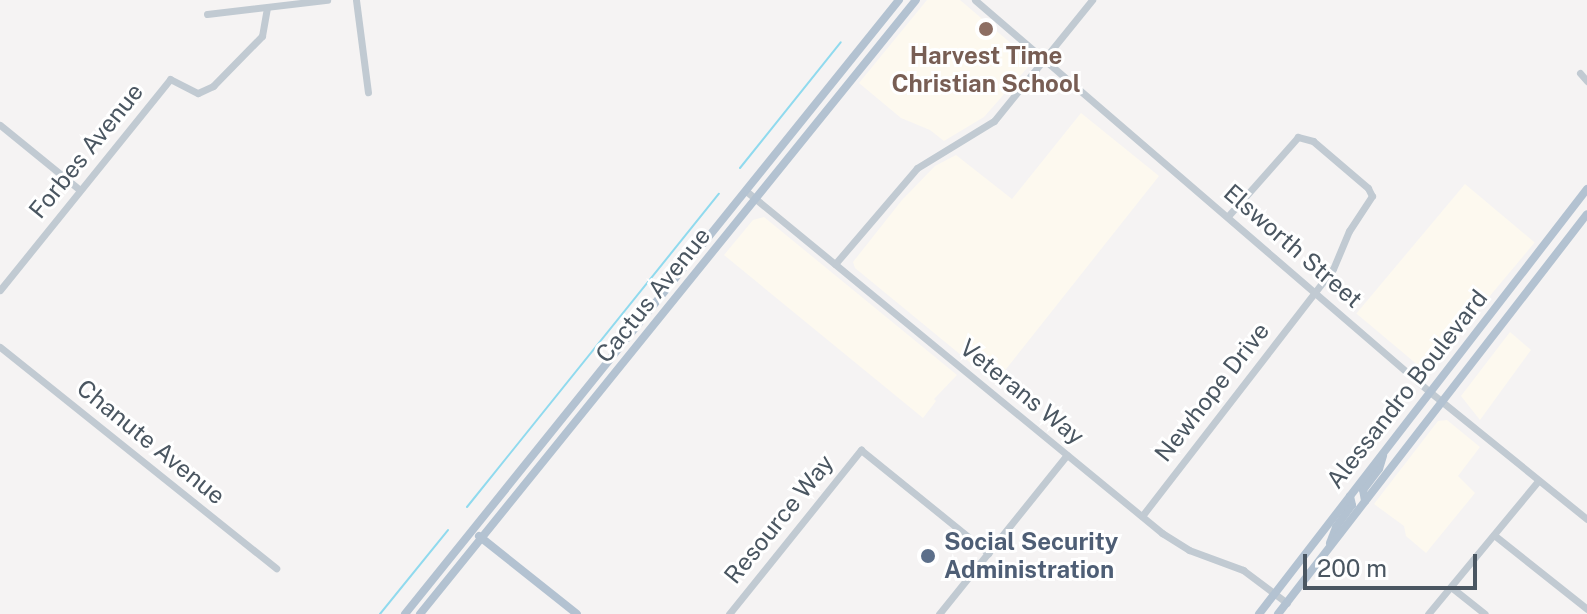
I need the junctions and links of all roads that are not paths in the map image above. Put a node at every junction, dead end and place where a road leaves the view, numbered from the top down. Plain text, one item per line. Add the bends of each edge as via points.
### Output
1 (327, 0) edge
2 (356, 0) edge
3 (899, 0) edge
4 (916, 0) edge
5 (975, 0) edge
6 (1092, 0) edge
7 (267, 7) junction
8 (207, 14) dead end
9 (1045, 60) junction
10 (1580, 73) dead end
11 (1587, 81) edge
12 (368, 92) dead end
13 (0, 125) edge
14 (1587, 189) edge
15 (80, 190) junction
16 (746, 191) junction
17 (757, 200) junction
18 (1587, 214) edge
19 (1228, 216) junction
20 (835, 264) junction
21 (1521, 275) junction
22 (1533, 284) junction
23 (0, 290) edge
24 (1315, 292) junction
25 (0, 347) edge
26 (1430, 392) junction
27 (1442, 402) junction
28 (1384, 452) junction
29 (1067, 455) junction
30 (1538, 481) junction
31 (1350, 496) junction
32 (1365, 501) junction
33 (1142, 516) junction
34 (1587, 519) edge
35 (472, 530) junction
36 (1494, 535) junction
37 (482, 538) junction
38 (1327, 551) junction
39 (988, 553) junction
40 (276, 568) dead end
41 (1451, 587) junction
42 (1274, 594) junction
43 (1287, 603) junction
44 (1587, 609) edge
45 (405, 614) edge
46 (420, 614) edge
47 (577, 614) edge
48 (729, 614) edge
49 (939, 614) edge
50 (1259, 614) edge
51 (1278, 614) edge
52 (1428, 614) edge
53 (1485, 614) edge

1 - 7 street
2 - 12 street
3 - 16 main road, Cactus Avenue
4 - 17 main road, Cactus Avenue
5 - 9 street, Elsworth Street
6 - 9 street
7 - 8 street
7 - 15 street, Forbes Avenue via 262,36 213,86 198,93 170,79
9 - 19 street, Elsworth Street
9 - 20 street via 994,121 917,168
10 - 11 street
13 - 15 street
14 - 21 main road, Alessandro Boulevard
15 - 23 street, Forbes Avenue
16 - 17 street, Veterans Way
16 - 35 main road, Cactus Avenue
17 - 20 street, Veterans Way
17 - 37 main road, Cactus Avenue
18 - 22 main road, Alessandro Boulevard
19 - 24 street, Elsworth Street
19 - 24 street, Newhope Drive via 1298,137 1313,141 1370,190 1370,202
20 - 29 street, Veterans Way
21 - 22 main road
21 - 26 main road, Alessandro Boulevard
22 - 27 main road, Alessandro Boulevard
24 - 26 street, Elsworth Street
24 - 33 street, Newhope Drive
25 - 40 street, Chanute Avenue
26 - 27 street, Elsworth Street
26 - 28 main road, Alessandro Boulevard
27 - 30 street, Elsworth Street
27 - 32 main road, Alessandro Boulevard
28 - 31 main road, Alessandro Boulevard
28 - 32 main road via 1363,490
29 - 33 street, Veterans Way
29 - 39 street
30 - 34 street, Elsworth Street
30 - 36 street
31 - 38 main road via 1352,505
31 - 42 main road, Alessandro Boulevard
32 - 38 main road, Alessandro Boulevard
33 - 42 street, Veterans Way via 1177,544 1230,563
35 - 37 main road
35 - 45 main road, Cactus Avenue
36 - 41 street
36 - 44 street
37 - 46 main road, Cactus Avenue
37 - 47 main road
38 - 43 main road, Alessandro Boulevard
39 - 48 street, Resource Way via 861,450
39 - 49 street
41 - 52 street
41 - 53 street
42 - 43 street, Veterans Way
42 - 50 main road, Alessandro Boulevard
43 - 51 main road, Alessandro Boulevard

